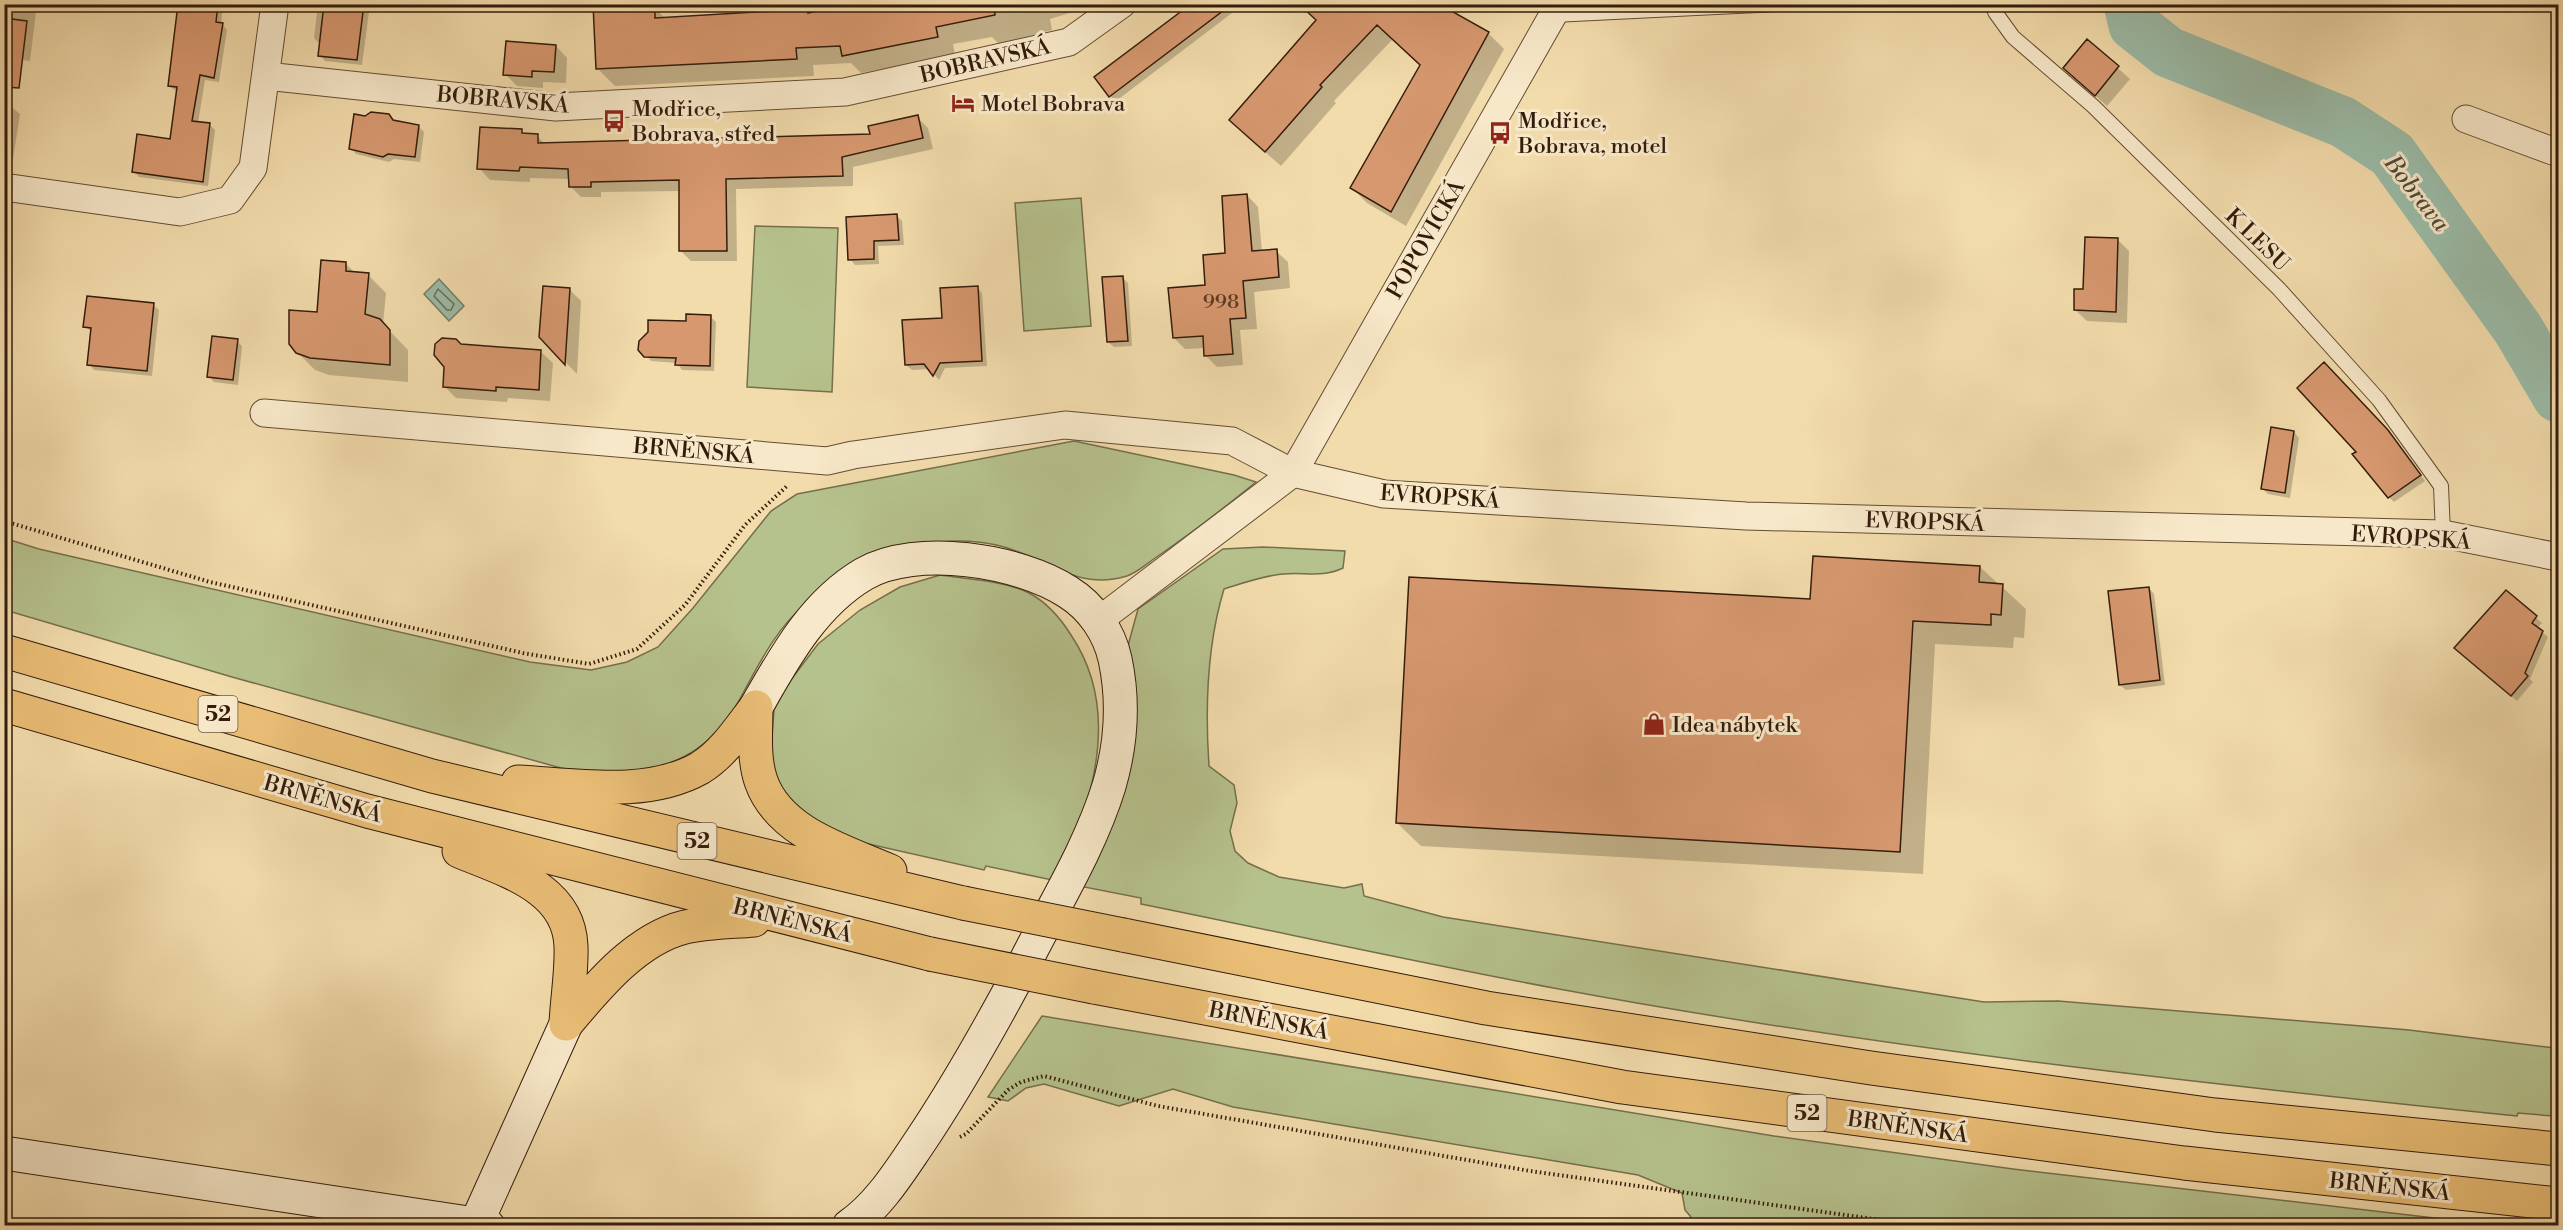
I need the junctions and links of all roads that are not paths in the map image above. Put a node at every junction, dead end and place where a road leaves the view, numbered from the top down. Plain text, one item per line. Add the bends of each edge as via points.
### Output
1 (275, 4) edge
2 (1122, 4) edge
3 (1778, 4) edge
4 (1995, 4) edge
5 (1553, 10) edge
6 (266, 75) junction
7 (2466, 119) dead end
8 (2559, 153) edge
9 (4, 187) edge
10 (264, 413) dead end
11 (1293, 473) junction
12 (2444, 534) junction
13 (2559, 557) edge
14 (1098, 621) junction
15 (4, 651) edge
16 (756, 707) junction
17 (19, 714) edge
18 (432, 776) junction
19 (367, 811) junction
20 (963, 903) junction
21 (783, 918) junction
22 (566, 1024) junction
23 (2559, 1149) edge
24 (4, 1153) edge
25 (2559, 1204) edge
26 (482, 1225) edge
27 (849, 1226) edge

1 - 6 street
2 - 6 street, BOBRAVSKÁ via 1069,42 845,92 556,107
3 - 5 lane
4 - 12 lane, K LESU via 1995,12 2013,37 2092,106 2271,281 2379,400 2441,486
5 - 11 street, POPOVICKÁ
6 - 9 street via 253,168 230,200 180,212
7 - 8 street
10 - 11 street, BRNĚNSKÁ via 827,461 1065,425 1232,441
11 - 12 street, EVROPSKÁ via 1384,494 1746,516
11 - 14 street
12 - 13 street, EVROPSKÁ
14 - 16 street via 1087,606 1068,592 1001,565 929,559 899,561 846,585 791,645
14 - 27 street via 1115,658 1120,706 1118,745 1094,828 995,1017 928,1130 877,1201
15 - 18 highway, 52
16 - 18 highway via 713,758 685,775 659,782 606,787
16 - 20 highway via 760,779 768,797 791,822 830,844
17 - 19 highway, BRNĚNSKÁ / 52
18 - 20 highway, 52
19 - 21 highway, BRNĚNSKÁ / 52
19 - 22 highway via 528,881 551,898 564,920 571,946
20 - 23 highway, 52, bridge via 1410,993 1628,1032 2215,1115
21 - 22 highway via 699,925 669,933 617,970
21 - 25 highway, BRNĚNSKÁ / 52, bridge via 930,954 1622,1087 2195,1164
22 - 26 street
24 - 26 street

